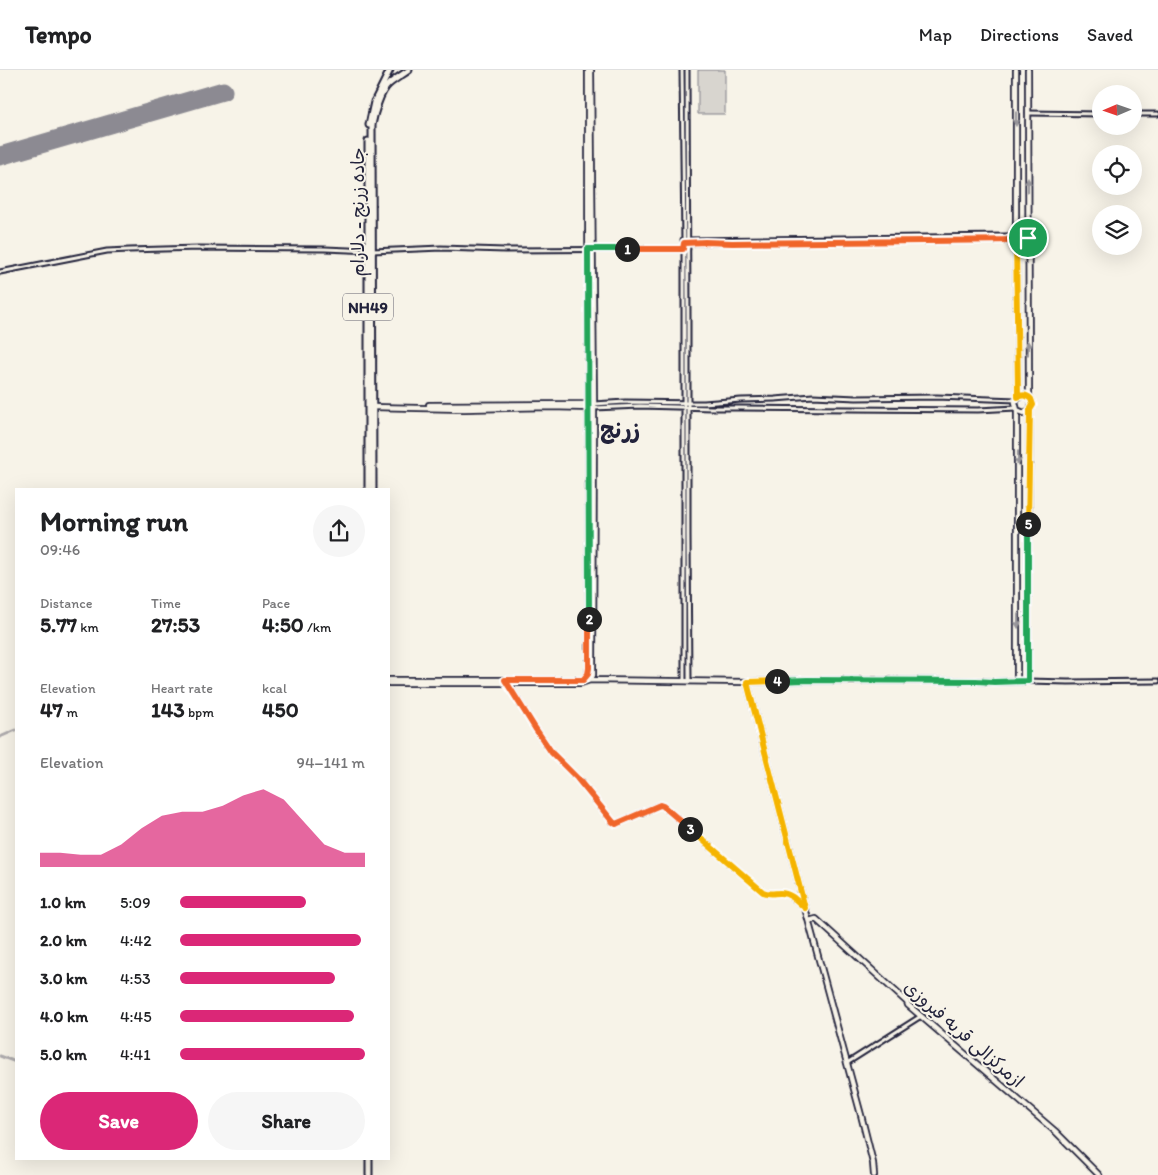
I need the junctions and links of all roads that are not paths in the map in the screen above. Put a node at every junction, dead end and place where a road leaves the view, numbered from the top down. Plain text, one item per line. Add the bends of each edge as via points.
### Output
1 (390, 70) edge
2 (409, 70) edge
3 (590, 70) edge
4 (682, 70) edge
5 (687, 70) edge
6 (1016, 70) edge
7 (1028, 70) edge
8 (1028, 113) junction
9 (1092, 114) edge
10 (1142, 114) edge
11 (1158, 114) edge
12 (1016, 238) junction
13 (1028, 238) junction
14 (686, 241) junction
15 (591, 249) junction
16 (686, 249) junction
17 (370, 251) junction
18 (0, 272) edge
19 (1029, 397) junction
20 (1017, 398) junction
21 (684, 405) junction
22 (688, 405) junction
23 (370, 406) junction
24 (591, 406) junction
25 (1017, 409) junction
26 (1030, 410) junction
27 (368, 488) edge
28 (373, 488) edge
29 (588, 679) junction
30 (390, 681) edge
31 (687, 681) junction
32 (1017, 681) junction
33 (1028, 681) junction
34 (507, 682) junction
35 (747, 682) junction
36 (1158, 682) edge
37 (805, 908) junction
38 (809, 921) junction
39 (922, 1016) junction
40 (847, 1063) junction
41 (369, 1160) edge
42 (369, 1175) edge
43 (874, 1175) edge
44 (1099, 1175) edge

1 - 17 highway, جاده زرنج - دلارام / NH49 via 374,102 368,126
2 - 17 highway, جاده زرنج - دلارام / NH49 via 385,88 372,125
3 - 15 main road
4 - 14 street
5 - 14 street
6 -> 12 main road
7 - 8 main road
8 - 9 street
13 -> 8 main road
10 - 11 street
12 - 13 street
12 - 14 street
12 - 20 main road
19 -> 13 main road
14 - 16 street
15 - 16 street
15 - 17 street
15 - 24 main road
16 - 21 street
16 - 22 street
17 - 18 street via 198,248 107,251
17 - 23 highway, جاده زرنج - دلارام / NH49
19 - 20 main road
19 - 26 main road via 1033,405
20 - 22 street via 813,396
20 - 25 main road
21 - 22 street
21 - 24 street
21 - 31 street
22 - 25 street
22 - 31 street
23 - 24 main road via 464,409
23 - 27 highway, جاده زرنج - دلارام / NH49
23 - 28 highway, جاده زرنج - دلارام / NH49
24 - 29 main road
25 - 26 main road via 1024,413
25 -> 32 main road
26 - 33 main road
29 - 31 main road
29 - 34 main road
30 - 34 main road
31 - 35 main road
32 - 33 main road
32 - 35 main road
33 - 36 street
34 - 37 street via 552,753 613,822 616,824 663,806 763,892 790,895
35 - 37 main road
37 - 38 main road
38 - 39 main road, ازمرکزالی قریه فیروزی via 816,919
38 - 40 main road
39 - 40 street
39 - 44 main road, ازمرکزالی قریه فیروزی via 1056,1132
40 - 43 main road
41 - 42 highway

